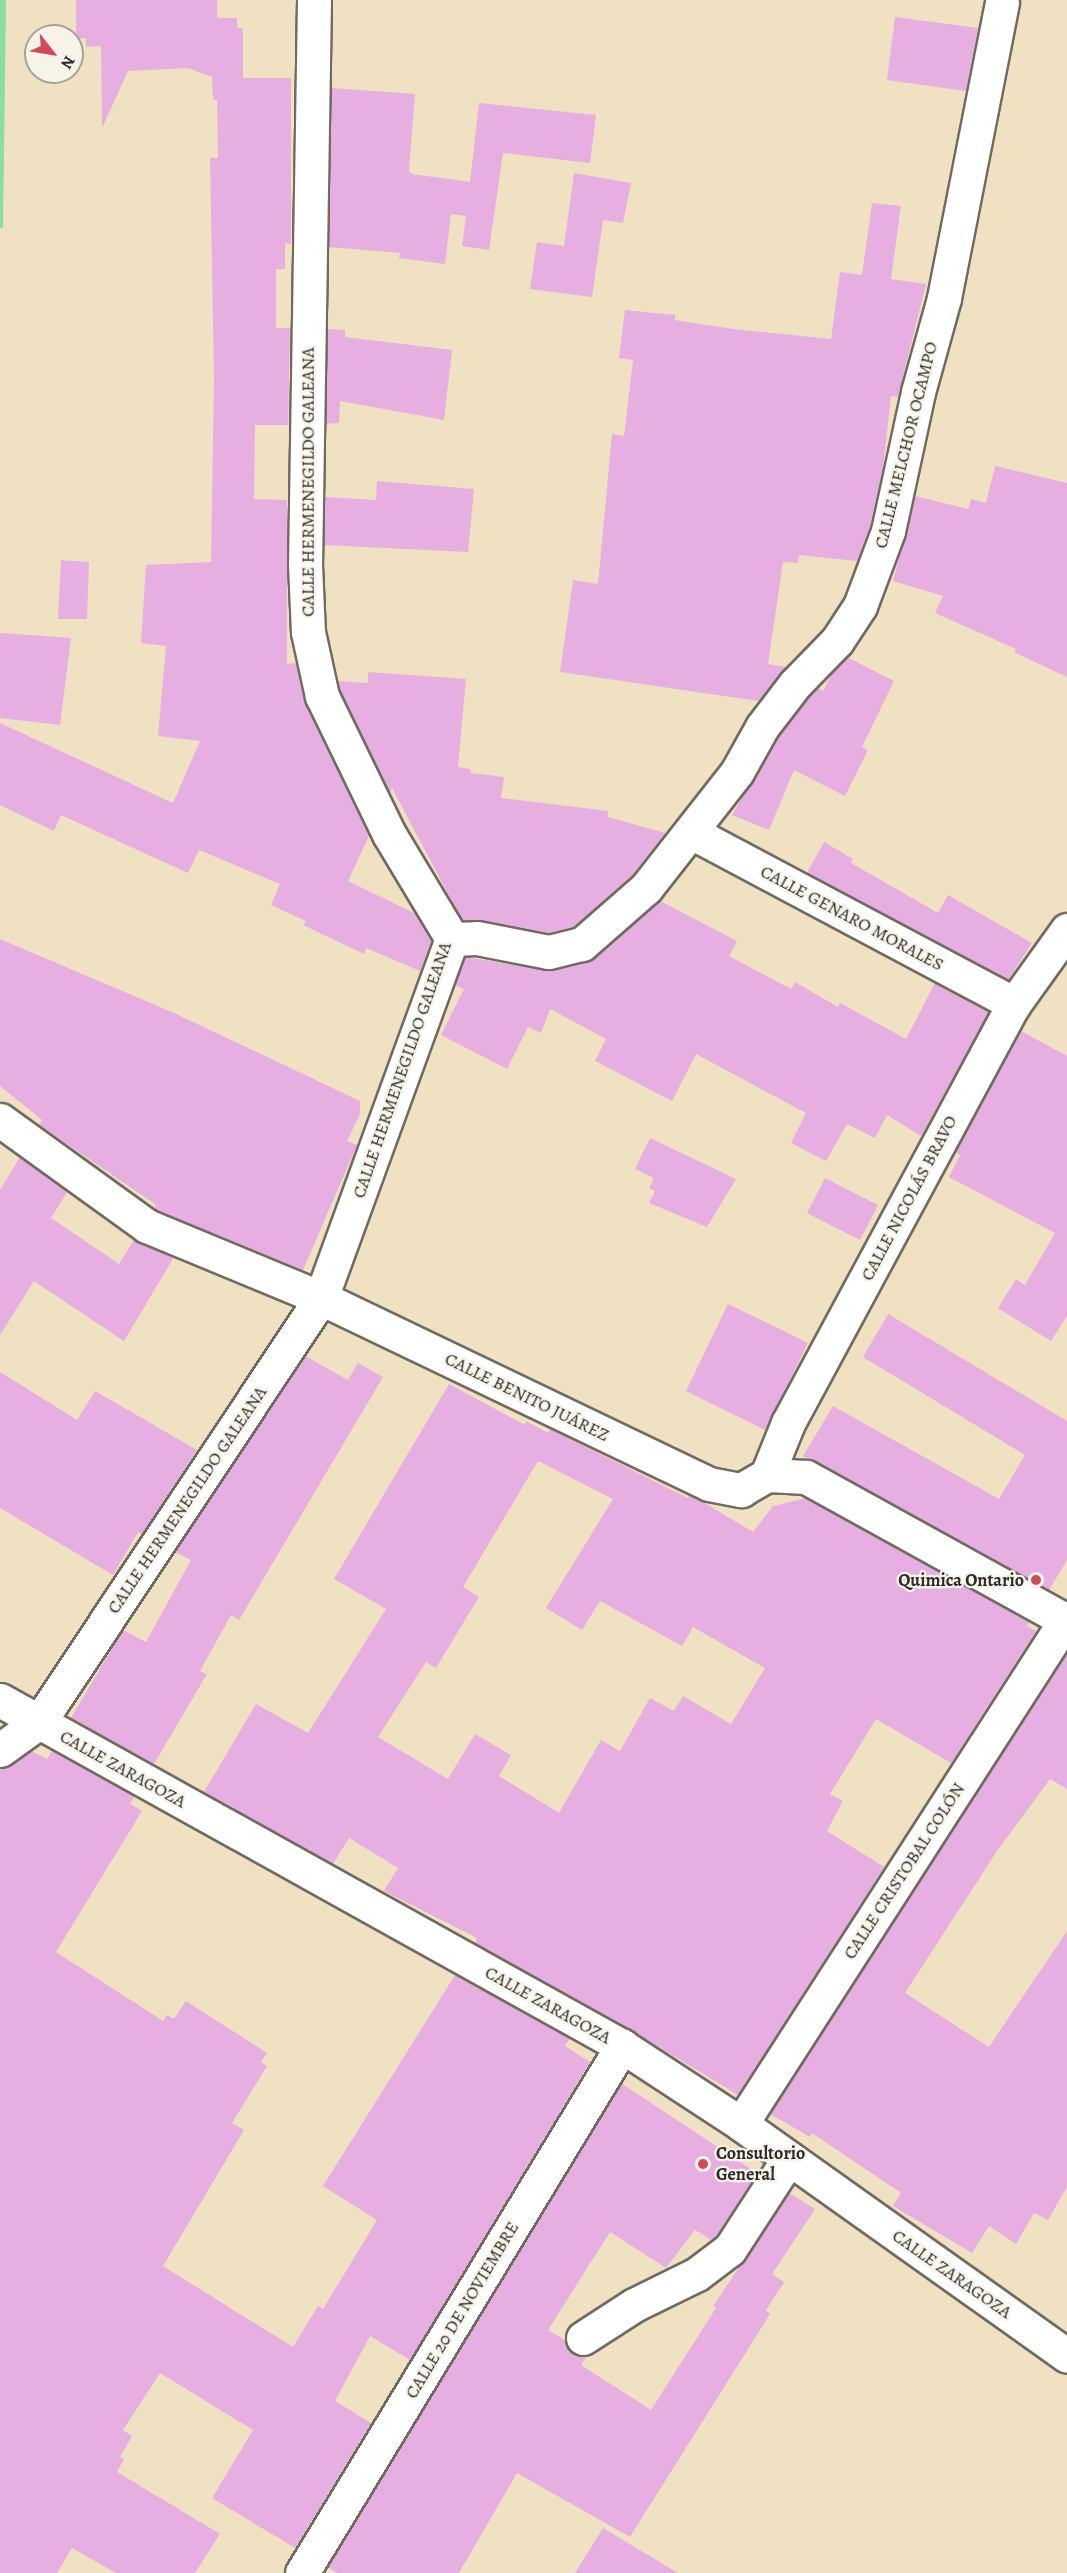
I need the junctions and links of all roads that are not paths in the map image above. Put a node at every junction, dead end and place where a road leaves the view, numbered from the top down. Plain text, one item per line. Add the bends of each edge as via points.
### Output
1 (314, 0) edge
2 (1002, 3) dead end
3 (691, 832) junction
4 (1067, 930) edge
5 (452, 939) junction
6 (1014, 1004) junction
7 (0, 1120) edge
8 (321, 1298) junction
9 (767, 1475) junction
10 (1066, 1619) edge
11 (0, 1700) edge
12 (39, 1722) junction
13 (0, 1750) edge
14 (622, 2046) junction
15 (741, 2124) junction
16 (789, 2158) junction
17 (583, 2338) dead end
18 (1067, 2356) edge
19 (302, 2573) edge

1 - 5 street, CALLE HERMENEGILDO GALEANA via 304,564 308,632 327,707 389,834
2 - 3 street, CALLE MELCHOR OCAMPO via 944,298 918,392 888,531 873,573 860,606 837,641 795,684 762,727 737,772
3 - 5 street, CALLE MELCHOR OCAMPO via 646,888 582,944 549,952 477,938
3 - 6 street, CALLE GENARO MORALES
4 - 6 street, CALLE NICOLÁS BRAVO
5 - 8 street, CALLE HERMENEGILDO GALEANA
6 - 9 street, CALLE NICOLÁS BRAVO via 788,1424
7 - 8 street, CALLE BENITO JUÁREZ via 147,1226
8 - 9 street, CALLE BENITO JUÁREZ via 709,1484 741,1490
8 - 12 street, CALLE HERMENEGILDO GALEANA
9 - 10 street via 806,1478
10 - 15 street, CALLE CRISTOBAL COLÓN
11 - 12 street, CALLE ZARAGOZA
12 - 13 street
12 - 14 street, CALLE ZARAGOZA
14 - 15 street, CALLE ZARAGOZA
14 - 19 street, CALLE 20 DE NOVIEMBRE
15 - 16 street, CALLE ZARAGOZA
16 - 17 street via 730,2249 697,2274
16 - 18 street, CALLE ZARAGOZA

